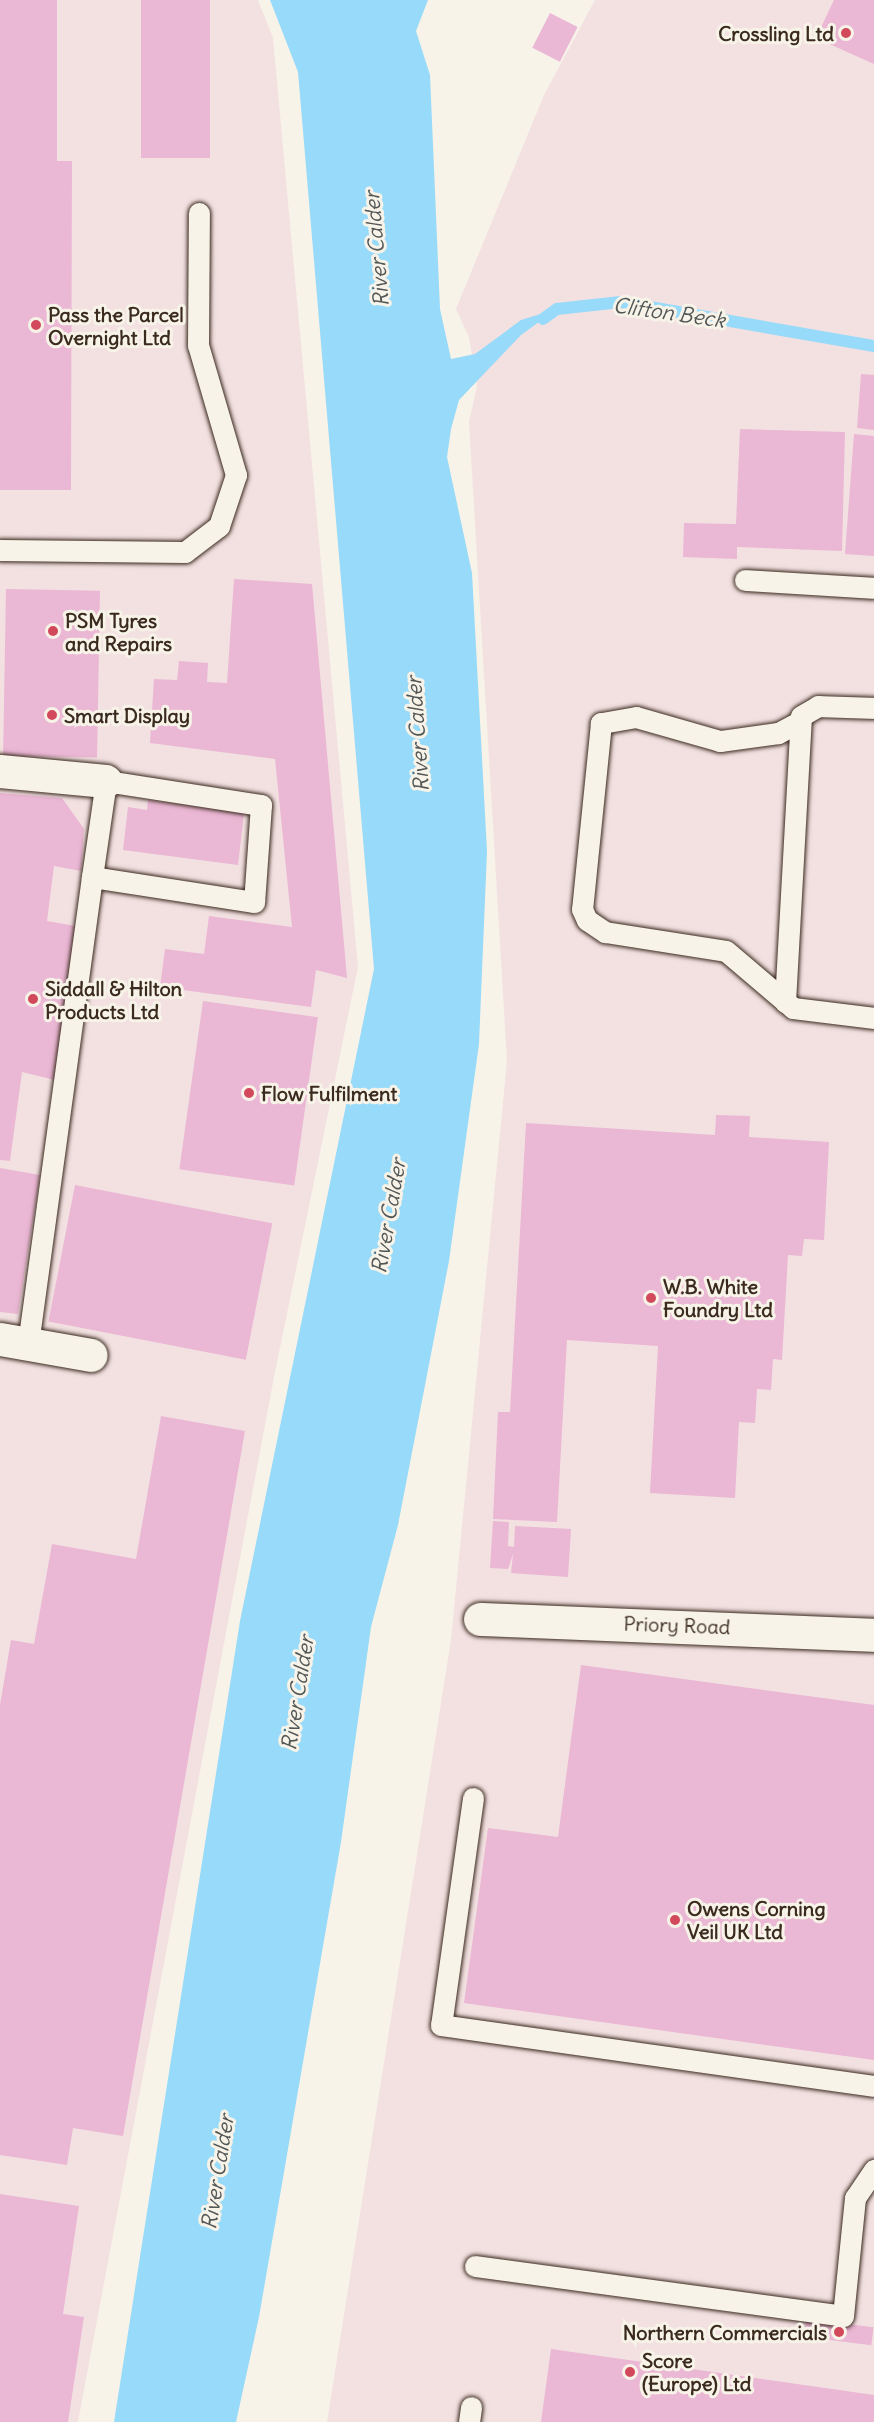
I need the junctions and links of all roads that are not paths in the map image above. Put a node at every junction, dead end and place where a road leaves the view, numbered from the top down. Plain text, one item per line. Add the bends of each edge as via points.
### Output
1 (199, 213) dead end
2 (0, 550) edge
3 (745, 580) dead end
4 (874, 588) edge
5 (874, 708) edge
6 (799, 722) junction
7 (0, 771) edge
8 (106, 781) junction
9 (92, 877) junction
10 (785, 1002) junction
11 (874, 1018) edge
12 (14, 1342) edge
13 (91, 1355) dead end
14 (480, 1619) dead end
15 (874, 1635) edge
16 (473, 1798) dead end
17 (874, 2086) edge
18 (874, 2170) edge
19 (474, 2266) dead end

1 - 2 lane via 198,345 236,475 219,526 185,552
3 - 4 lane
5 - 6 lane via 811,707
6 - 10 lane
6 - 10 lane via 778,733 720,741 636,717 601,723 581,894 584,915 595,927 726,951
7 - 8 street
8 - 9 lane
8 - 9 lane via 261,805 254,902
9 - 12 lane
10 - 11 lane via 798,1010
12 - 13 street
14 - 15 street, Priory Road
16 - 17 lane via 441,2025
18 - 19 lane via 855,2198 843,2316

